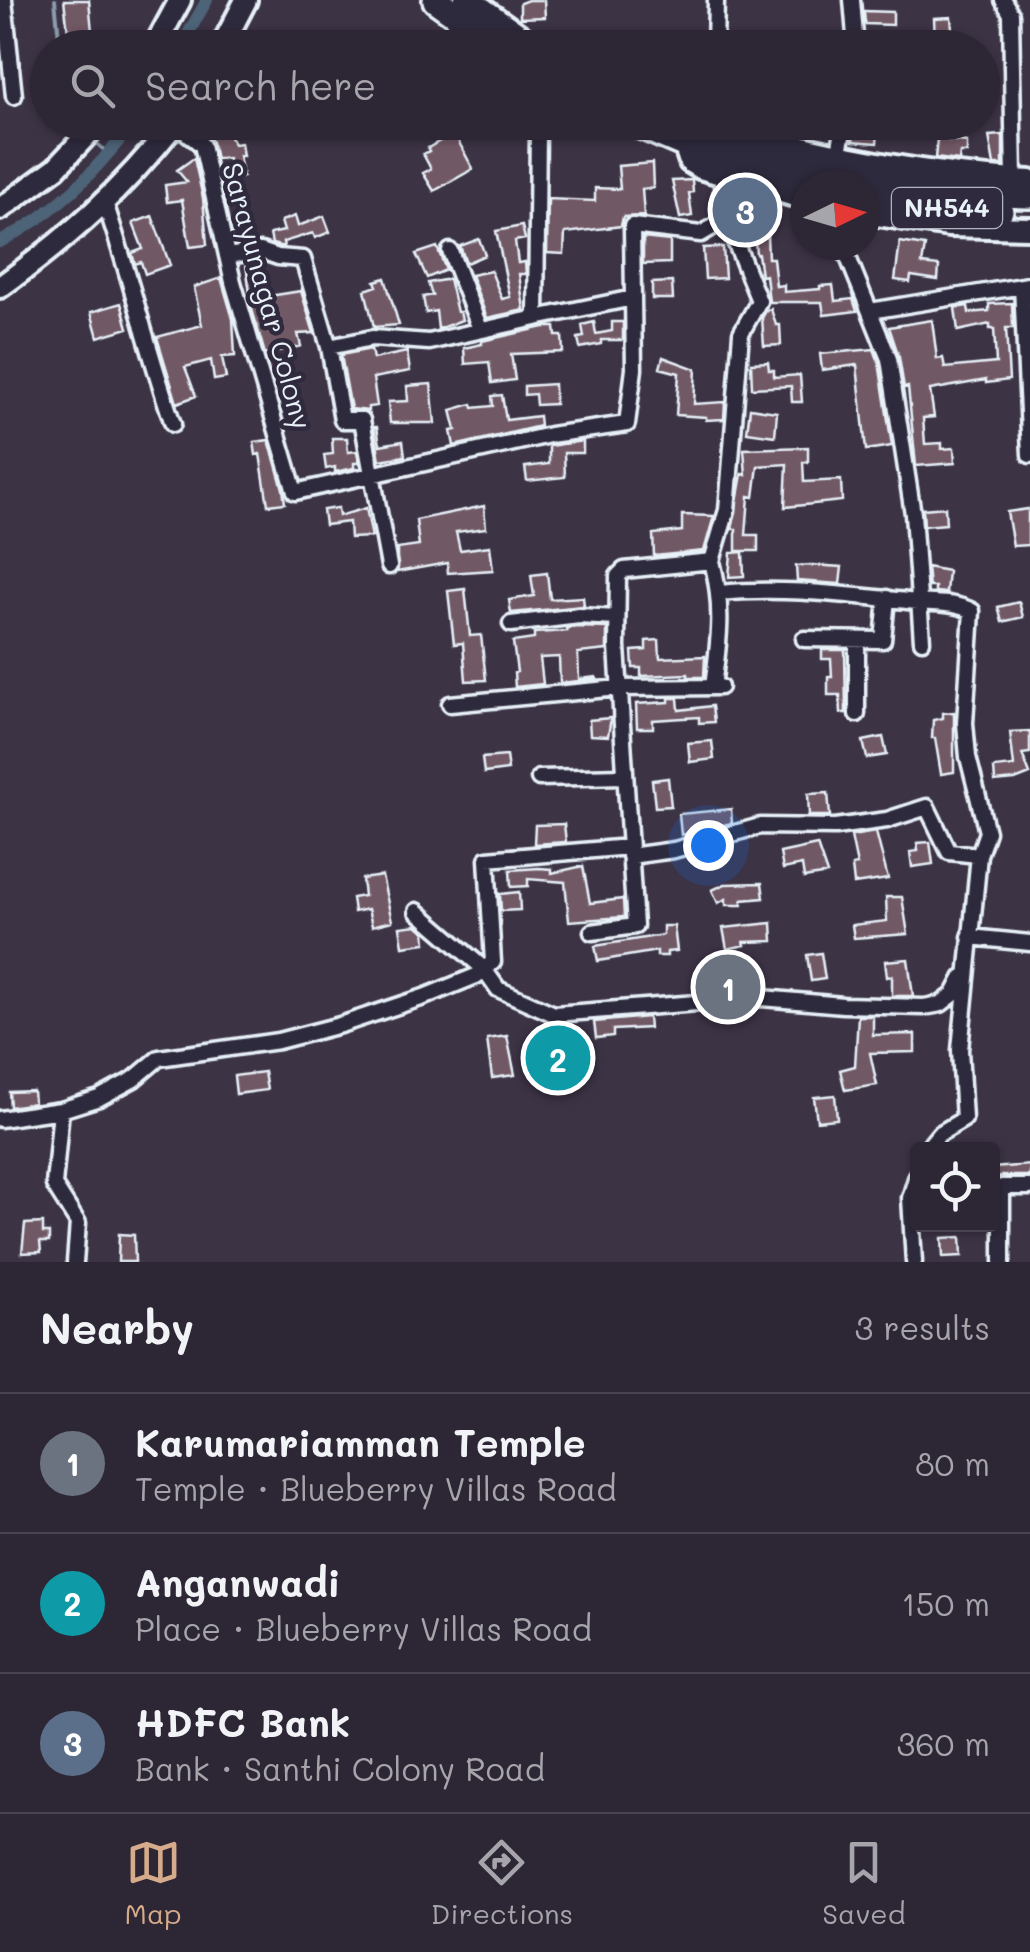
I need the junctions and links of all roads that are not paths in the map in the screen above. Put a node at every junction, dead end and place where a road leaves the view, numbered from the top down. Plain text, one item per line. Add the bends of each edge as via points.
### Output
1 (4, 0) edge
2 (180, 0) edge
3 (246, 0) edge
4 (436, 0) edge
5 (468, 0) edge
6 (716, 0) edge
7 (852, 0) edge
8 (1003, 0) edge
9 (164, 30) edge
10 (230, 30) edge
11 (478, 30) edge
12 (509, 30) edge
13 (715, 30) edge
14 (854, 30) edge
15 (14, 96) dead end
16 (82, 140) edge
17 (161, 140) edge
18 (196, 140) edge
19 (538, 140) edge
20 (682, 140) edge
21 (690, 140) edge
22 (782, 140) edge
23 (841, 140) edge
24 (838, 156) junction
25 (790, 172) edge
26 (723, 175) junction
27 (880, 184) edge
28 (1025, 185) edge
29 (790, 195) edge
30 (880, 200) edge
31 (105, 203) junction
32 (0, 209) edge
33 (1030, 211) edge
34 (880, 215) edge
35 (728, 226) junction
36 (1030, 228) edge
37 (450, 251) dead end
38 (227, 256) junction
39 (849, 260) edge
40 (1026, 286) edge
41 (0, 287) edge
42 (633, 298) junction
43 (870, 310) junction
44 (536, 318) junction
45 (480, 329) junction
46 (329, 348) junction
47 (173, 424) dead end
48 (1030, 455) edge
49 (371, 474) junction
50 (712, 561) junction
51 (388, 566) dead end
52 (720, 593) junction
53 (887, 598) junction
54 (919, 602) junction
55 (617, 618) junction
56 (511, 624) dead end
57 (804, 640) dead end
58 (856, 640) junction
59 (922, 641) dead end
60 (619, 688) junction
61 (450, 704) dead end
62 (857, 714) dead end
63 (624, 776) junction
64 (539, 778) dead end
65 (629, 851) junction
66 (978, 855) junction
67 (417, 912) dead end
68 (592, 932) dead end
69 (970, 936) junction
70 (1030, 943) edge
71 (484, 969) junction
72 (966, 972) junction
73 (0, 1100) edge
74 (61, 1110) junction
75 (3, 1117) edge
76 (932, 1142) edge
77 (1030, 1187) edge
78 (912, 1232) edge
79 (74, 1262) edge
80 (914, 1262) edge
81 (1002, 1262) edge

1 - 15 street
2 - 9 street
3 - 10 street
4 - 11 highway
5 - 12 highway
6 - 13 street
7 - 14 street
8 - 28 street via 1011,14
16 - 32 street
17 - 31 street
18 - 38 street, Sarayunagar Colony
19 - 44 street
20 - 26 street via 690,162
21 - 25 highway, NH544 via 726,162
22 - 24 street
23 - 24 street
24 - 28 street
26 - 29 street
26 - 35 street
27 - 28 highway, NH544 via 929,190
30 - 33 highway, NH544
31 - 41 street
31 - 47 street
34 - 36 street
35 - 42 street via 701,234 632,226
35 - 50 street via 759,302 741,333 727,510
37 - 45 street
38 - 46 street via 261,251 303,260
38 - 49 street, Sarayunagar Colony via 294,492
39 - 43 street
40 - 43 street
40 - 48 street
42 - 44 street
42 - 49 street via 627,424
43 - 54 street via 889,359
44 - 45 street
45 - 46 street via 429,342 372,338
46 - 49 street via 342,420 362,420
49 - 51 street
50 - 52 street
50 - 55 street via 624,570 618,576
52 - 53 street
52 - 60 street via 716,687
53 - 54 street
53 - 58 street via 883,640
54 - 59 street
54 - 66 street via 958,604 973,615 964,723 987,832
55 - 56 street
55 - 60 street
57 - 58 street
58 - 62 street
60 - 61 street
60 - 63 street
63 - 64 street
63 - 65 street
65 - 66 street via 674,850 760,826 888,820 927,807 949,852
65 - 68 street via 635,926
65 - 71 street via 487,859 492,962
66 - 69 street
67 - 71 street
69 - 70 street
69 - 72 street
71 - 72 street via 498,989 554,1014 762,998 924,1007 954,994
71 - 74 street via 340,1026 159,1058 99,1098
72 - 76 street via 964,1119
73 - 75 street
74 - 75 street
74 - 79 street via 54,1185 78,1223
77 - 81 street via 1002,1187
78 - 80 street

